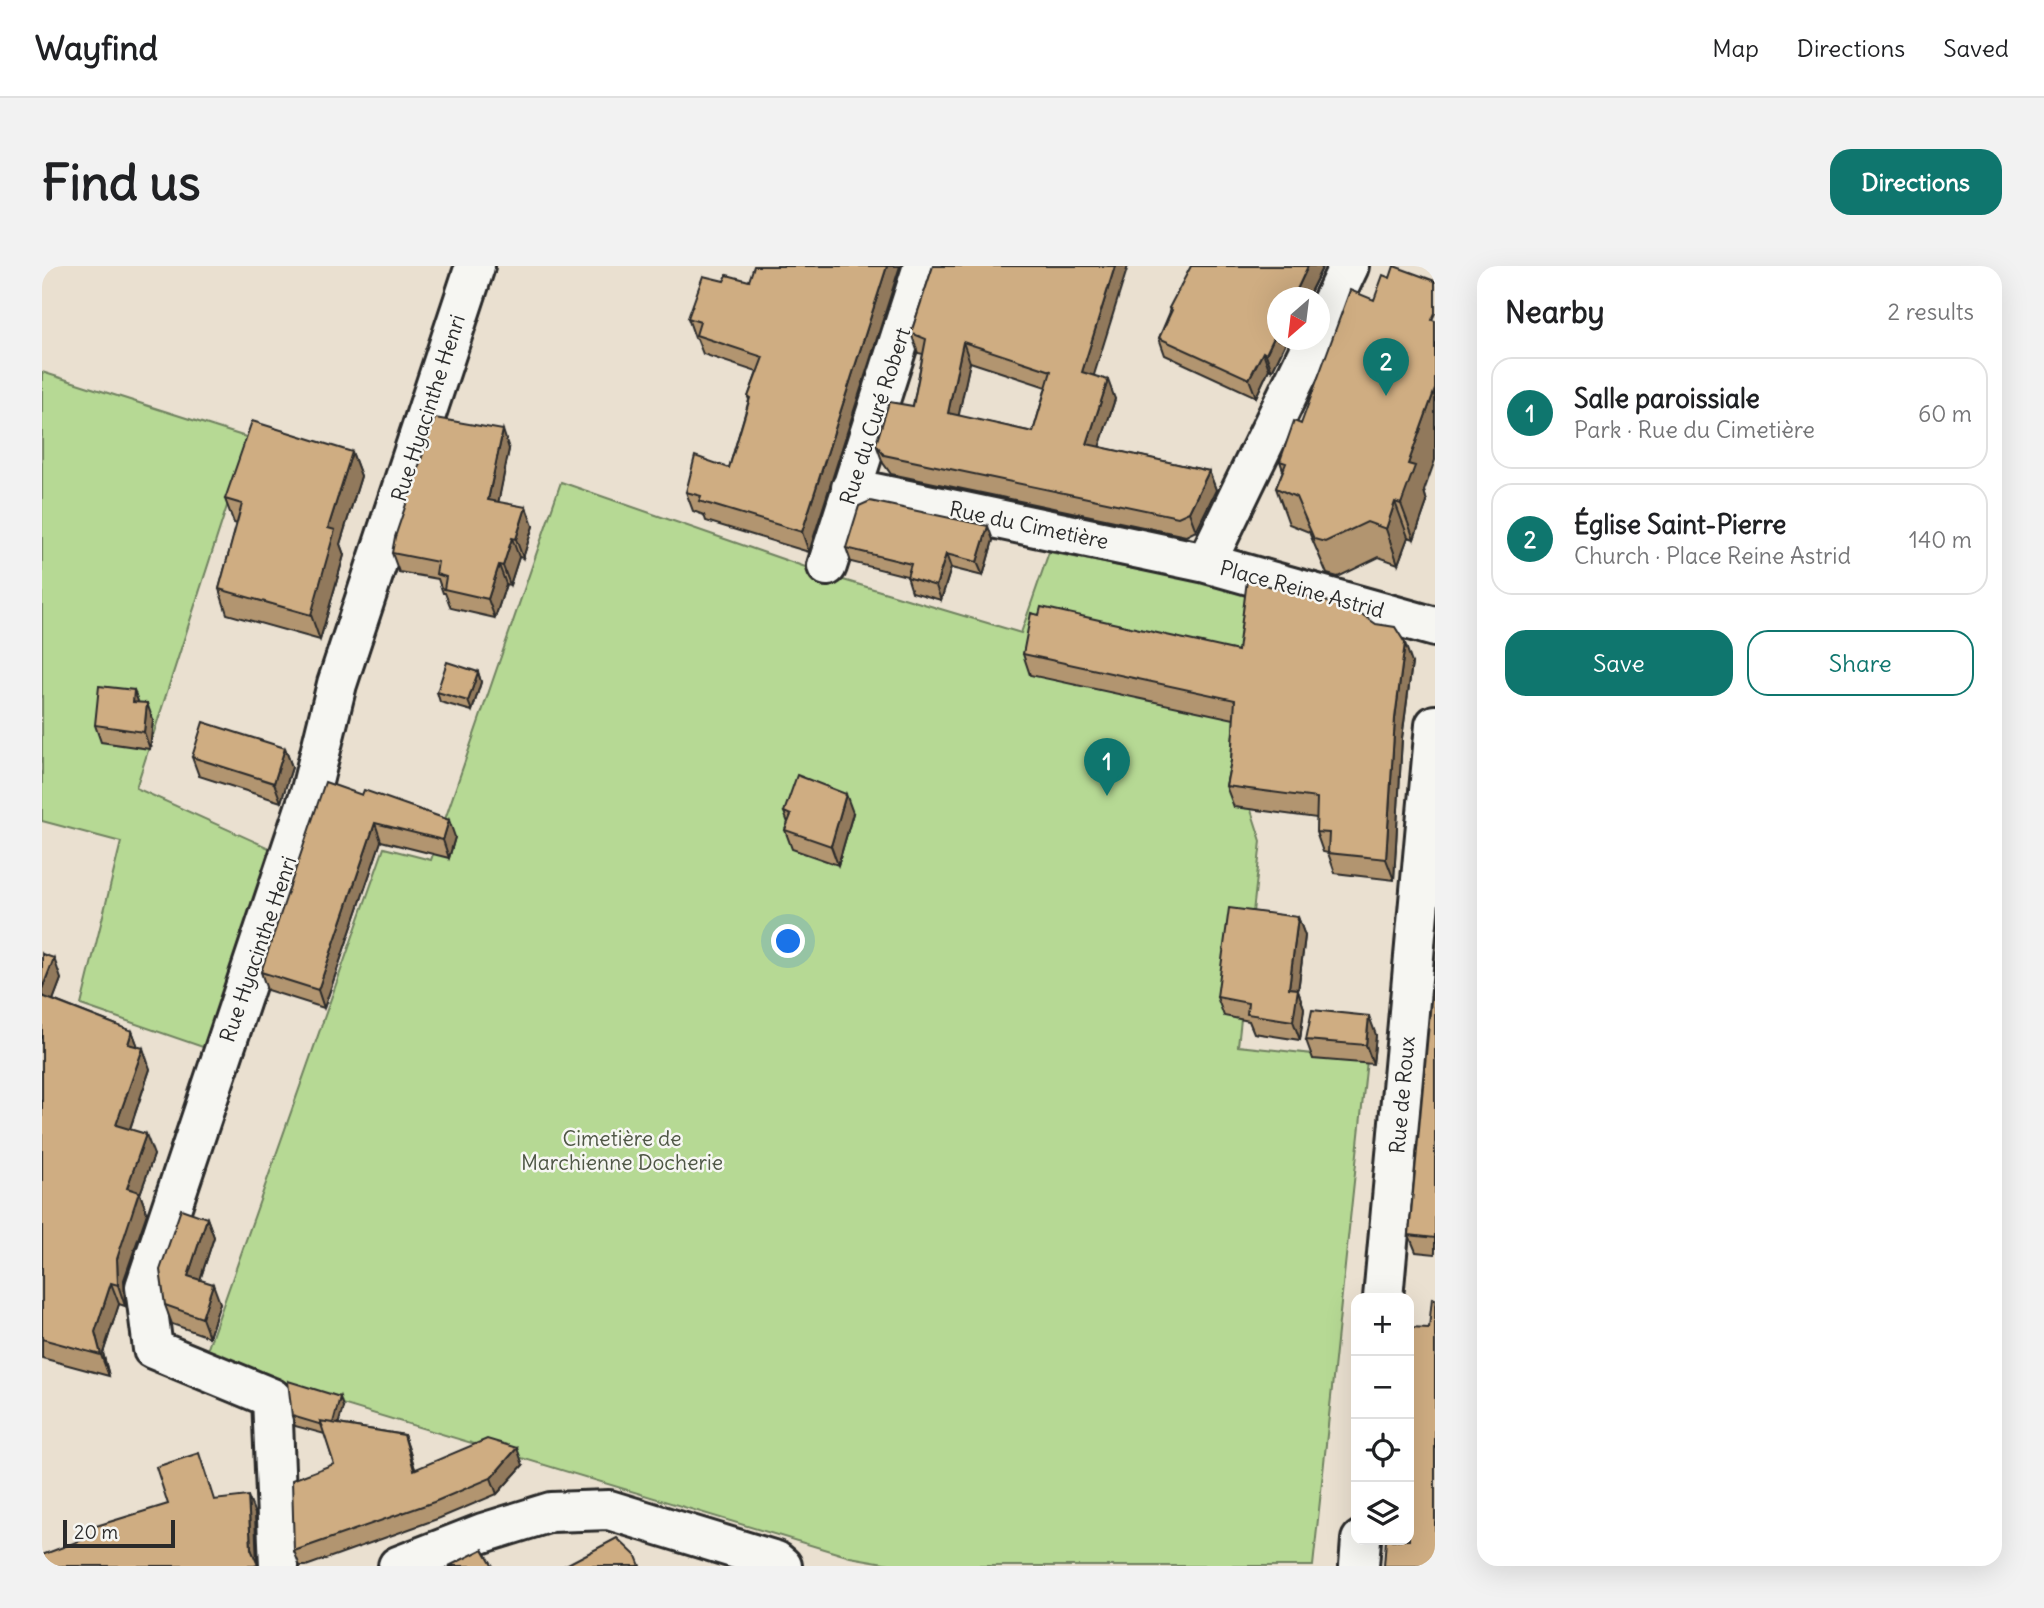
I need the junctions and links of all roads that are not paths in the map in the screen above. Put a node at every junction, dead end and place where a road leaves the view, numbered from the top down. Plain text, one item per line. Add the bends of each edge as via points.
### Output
1 (475, 266) edge
2 (923, 266) edge
3 (1349, 266) edge
4 (1330, 306) edge
5 (1309, 350) edge
6 (851, 488) junction
7 (1206, 563) junction
8 (827, 566) dead end
9 (1435, 627) edge
10 (1435, 724) edge
11 (1383, 1293) edge
12 (1361, 1545) edge
13 (279, 1566) edge
14 (398, 1566) edge
15 (782, 1566) edge
16 (1359, 1566) edge

1 - 13 street, Rue Hyacinthe Henri via 337,684 308,801 145,1287 153,1349 272,1398
2 - 6 street, Rue du Curé Robert
3 - 4 street
5 - 7 street, Place Reine Astrid
6 - 7 street, Rue du Cimetière
6 - 8 street, Rue du Curé Robert
7 - 9 street, Place Reine Astrid
10 - 11 street, Rue de Roux
12 - 16 street
14 - 15 street via 551,1512 609,1510

